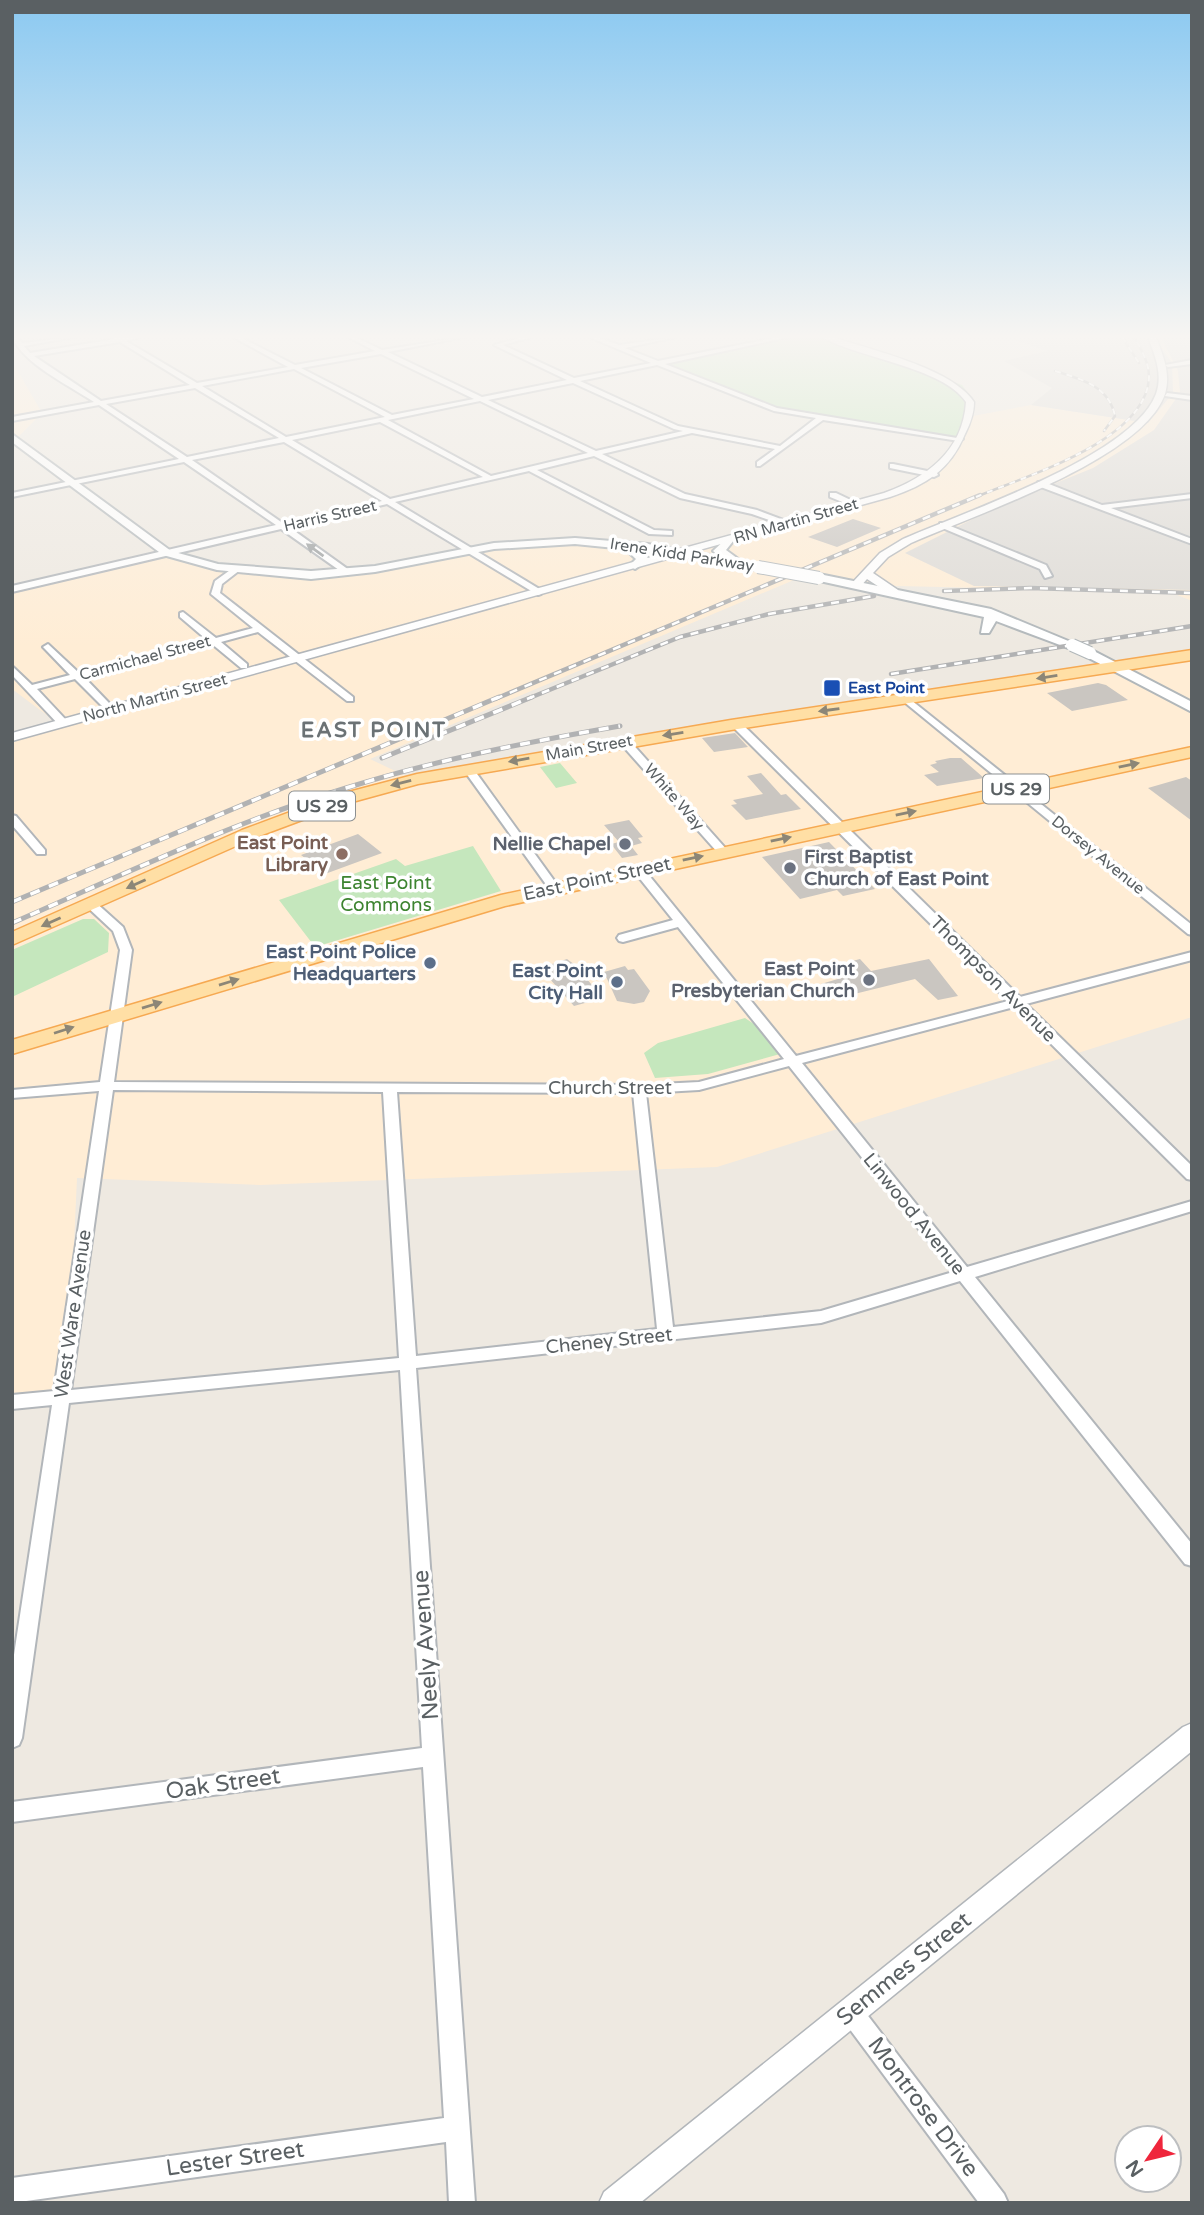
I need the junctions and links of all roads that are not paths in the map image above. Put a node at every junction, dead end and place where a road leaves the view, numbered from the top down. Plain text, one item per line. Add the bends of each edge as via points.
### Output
1 (156, 440) edge
2 (278, 440) edge
3 (287, 440) edge
4 (420, 440) edge
5 (566, 440) edge
6 (656, 440) edge
7 (737, 440) edge
8 (791, 440) edge
9 (958, 440) edge
10 (1128, 440) edge
11 (15, 441) edge
12 (781, 448) junction
13 (598, 455) junction
14 (184, 459) junction
15 (760, 464) dead end
16 (893, 466) dead end
17 (532, 470) junction
18 (934, 475) junction
19 (492, 479) junction
20 (74, 482) junction
21 (1041, 484) junction
22 (12, 495) edge
23 (833, 495) dead end
24 (1192, 496) edge
25 (390, 503) junction
26 (855, 505) junction
27 (1101, 507) junction
28 (786, 524) junction
29 (943, 525) junction
30 (284, 527) junction
31 (669, 533) dead end
32 (728, 540) junction
33 (1192, 541) edge
34 (628, 545) junction
35 (468, 551) junction
36 (167, 553) junction
37 (681, 553) junction
38 (635, 566) junction
39 (754, 567) junction
40 (236, 570) junction
41 (346, 572) junction
42 (867, 572) junction
43 (1048, 576) dead end
44 (833, 581) junction
45 (856, 585) junction
46 (12, 589) edge
47 (538, 592) junction
48 (894, 592) junction
49 (987, 612) junction
50 (183, 615) dead end
51 (260, 629) junction
52 (985, 630) dead end
53 (215, 640) junction
54 (48, 647) dead end
55 (1192, 655) edge
56 (298, 658) junction
57 (244, 666) dead end
58 (1115, 667) junction
59 (12, 669) edge
60 (77, 676) junction
61 (30, 688) junction
62 (351, 699) dead end
63 (906, 699) junction
64 (106, 705) dead end
65 (1192, 708) edge
66 (63, 723) junction
67 (736, 724) junction
68 (12, 737) edge
69 (625, 742) junction
70 (1192, 752) edge
71 (468, 769) junction
72 (1017, 789) junction
73 (12, 818) edge
74 (840, 827) junction
75 (41, 852) dead end
76 (723, 852) junction
77 (639, 870) junction
78 (554, 888) junction
79 (90, 904) junction
80 (681, 922) junction
81 (1192, 931) edge
82 (622, 938) dead end
83 (12, 939) edge
84 (1192, 956) edge
85 (1017, 1003) junction
86 (117, 1015) junction
87 (12, 1047) edge
88 (793, 1063) junction
89 (106, 1086) junction
90 (390, 1087) junction
91 (639, 1089) junction
92 (12, 1094) edge
93 (1192, 1175) edge
94 (1192, 1206) edge
95 (963, 1275) junction
96 (666, 1335) junction
97 (408, 1363) junction
98 (61, 1398) junction
99 (12, 1402) edge
100 (1192, 1558) edge
101 (1192, 1735) edge
102 (12, 1738) edge
103 (433, 1756) junction
104 (12, 1812) edge
105 (851, 2012) junction
106 (457, 2127) junction
107 (12, 2191) edge
108 (462, 2203) edge
109 (615, 2203) edge
110 (995, 2203) edge

1 - 14 street
2 - 14 street
3 - 25 street
4 - 19 street
5 - 13 street
6 - 13 street, Harris Street
7 - 12 street
8 - 12 street
9 - 18 street, RN Martin Street via 951,459
10 - 21 street via 1093,462
11 - 20 main road
12 - 15 street
13 - 17 street, Harris Street
13 - 28 street via 683,496
14 - 20 street
14 - 30 street
16 - 18 street
17 - 19 street, Harris Street
17 - 31 street via 652,532
18 - 26 street, RN Martin Street
19 - 25 street, Harris Street
20 - 22 street
20 - 36 main road
21 - 27 street
21 - 29 street
23 - 26 street
24 - 27 street
25 - 30 street, Harris Street
25 - 35 street
26 - 28 street, RN Martin Street
27 - 33 street
28 - 32 street, RN Martin Street
29 - 42 street via 892,549
29 - 43 street via 1043,567
30 - 36 street, Harris Street
41 -> 30 street
32 - 37 street, RN Martin Street
32 - 39 main road via 720,554
34 - 35 main road, Irene Kidd Parkway via 546,542
34 - 37 main road, Irene Kidd Parkway
34 - 38 main road via 643,559
35 - 41 main road, Irene Kidd Parkway
35 - 47 street
36 - 40 main road, Irene Kidd Parkway
36 - 46 street, Harris Street
37 - 38 street, RN Martin Street
37 - 39 main road, Irene Kidd Parkway
38 - 47 street, RN Martin Street
39 - 44 main road, Irene Kidd Parkway, bridge
40 - 41 main road, Irene Kidd Parkway via 311,575
40 - 51 street via 218,583 215,594
42 - 44 street
42 - 45 street
42 - 48 street
44 - 45 main road, Irene Kidd Parkway
45 - 48 main road, Irene Kidd Parkway
47 - 56 street, RN Martin Street
48 - 49 main road, Irene Kidd Parkway
49 - 52 main road via 991,619
49 - 58 main road, Irene Kidd Parkway, bridge
50 - 53 street
51 - 53 street, Carmichael Street
51 - 56 street
53 - 57 street
53 - 60 street, Carmichael Street
54 - 60 street
55 - 58 main road, Main Street / US 29
56 - 62 street
56 - 66 street, North Martin Street
58 -> 63 main road, Main Street / US 29
58 - 65 main road, Irene Kidd Parkway
59 - 61 street
60 - 61 street, Carmichael Street
60 - 64 street
61 - 66 street
63 -> 67 main road, Main Street / US 29
63 - 72 street, Dorsey Avenue
66 - 68 street, North Martin Street
67 -> 69 main road, Main Street / US 29
67 - 74 street, Thompson Avenue
69 -> 71 main road, Main Street / US 29
69 - 76 street, White Way
72 -> 70 main road, East Point Street / US 29
71 - 78 street
71 -> 79 main road, Main Street / US 29 via 378,789 301,813
74 -> 72 main road, East Point Street / US 29
72 - 81 street, Dorsey Avenue
73 - 75 street
76 -> 74 main road, East Point Street / US 29
74 - 85 street, Thompson Avenue
77 -> 76 main road, East Point Street / US 29
77 - 78 main road, East Point Street / US 29
77 - 80 street, Linwood Avenue
86 -> 78 main road, East Point Street / US 29
79 -> 83 main road, Main Street / US 29
79 - 86 street, West Ware Avenue via 119,930 125,942
80 - 82 street
80 - 88 street, Linwood Avenue
84 - 85 street, Church Street
85 - 88 street, Church Street
85 - 93 street, Thompson Avenue
87 -> 86 main road, East Point Street / US 29
86 - 89 street, West Ware Avenue
88 - 91 street, Church Street via 699,1086
88 - 95 street, Linwood Avenue
89 - 90 street, Church Street
89 - 92 street, Church Street
89 - 98 street, West Ware Avenue
90 - 91 street, Church Street
90 - 97 street, Neely Avenue
91 - 96 street
94 - 95 street, Cheney Street
95 - 96 street, Cheney Street via 821,1317
95 - 100 street, Linwood Avenue
96 - 97 street, Cheney Street
97 - 98 street, Cheney Street
97 - 103 street, Neely Avenue
98 - 99 street, Cheney Street
98 - 102 street, West Ware Avenue
101 - 105 street, Semmes Street
103 - 104 street, Oak Street
103 - 106 street, Neely Avenue
105 - 109 street, Semmes Street
105 - 110 street, Montrose Drive
106 - 107 street, Lester Street
106 - 108 street, Neely Avenue

